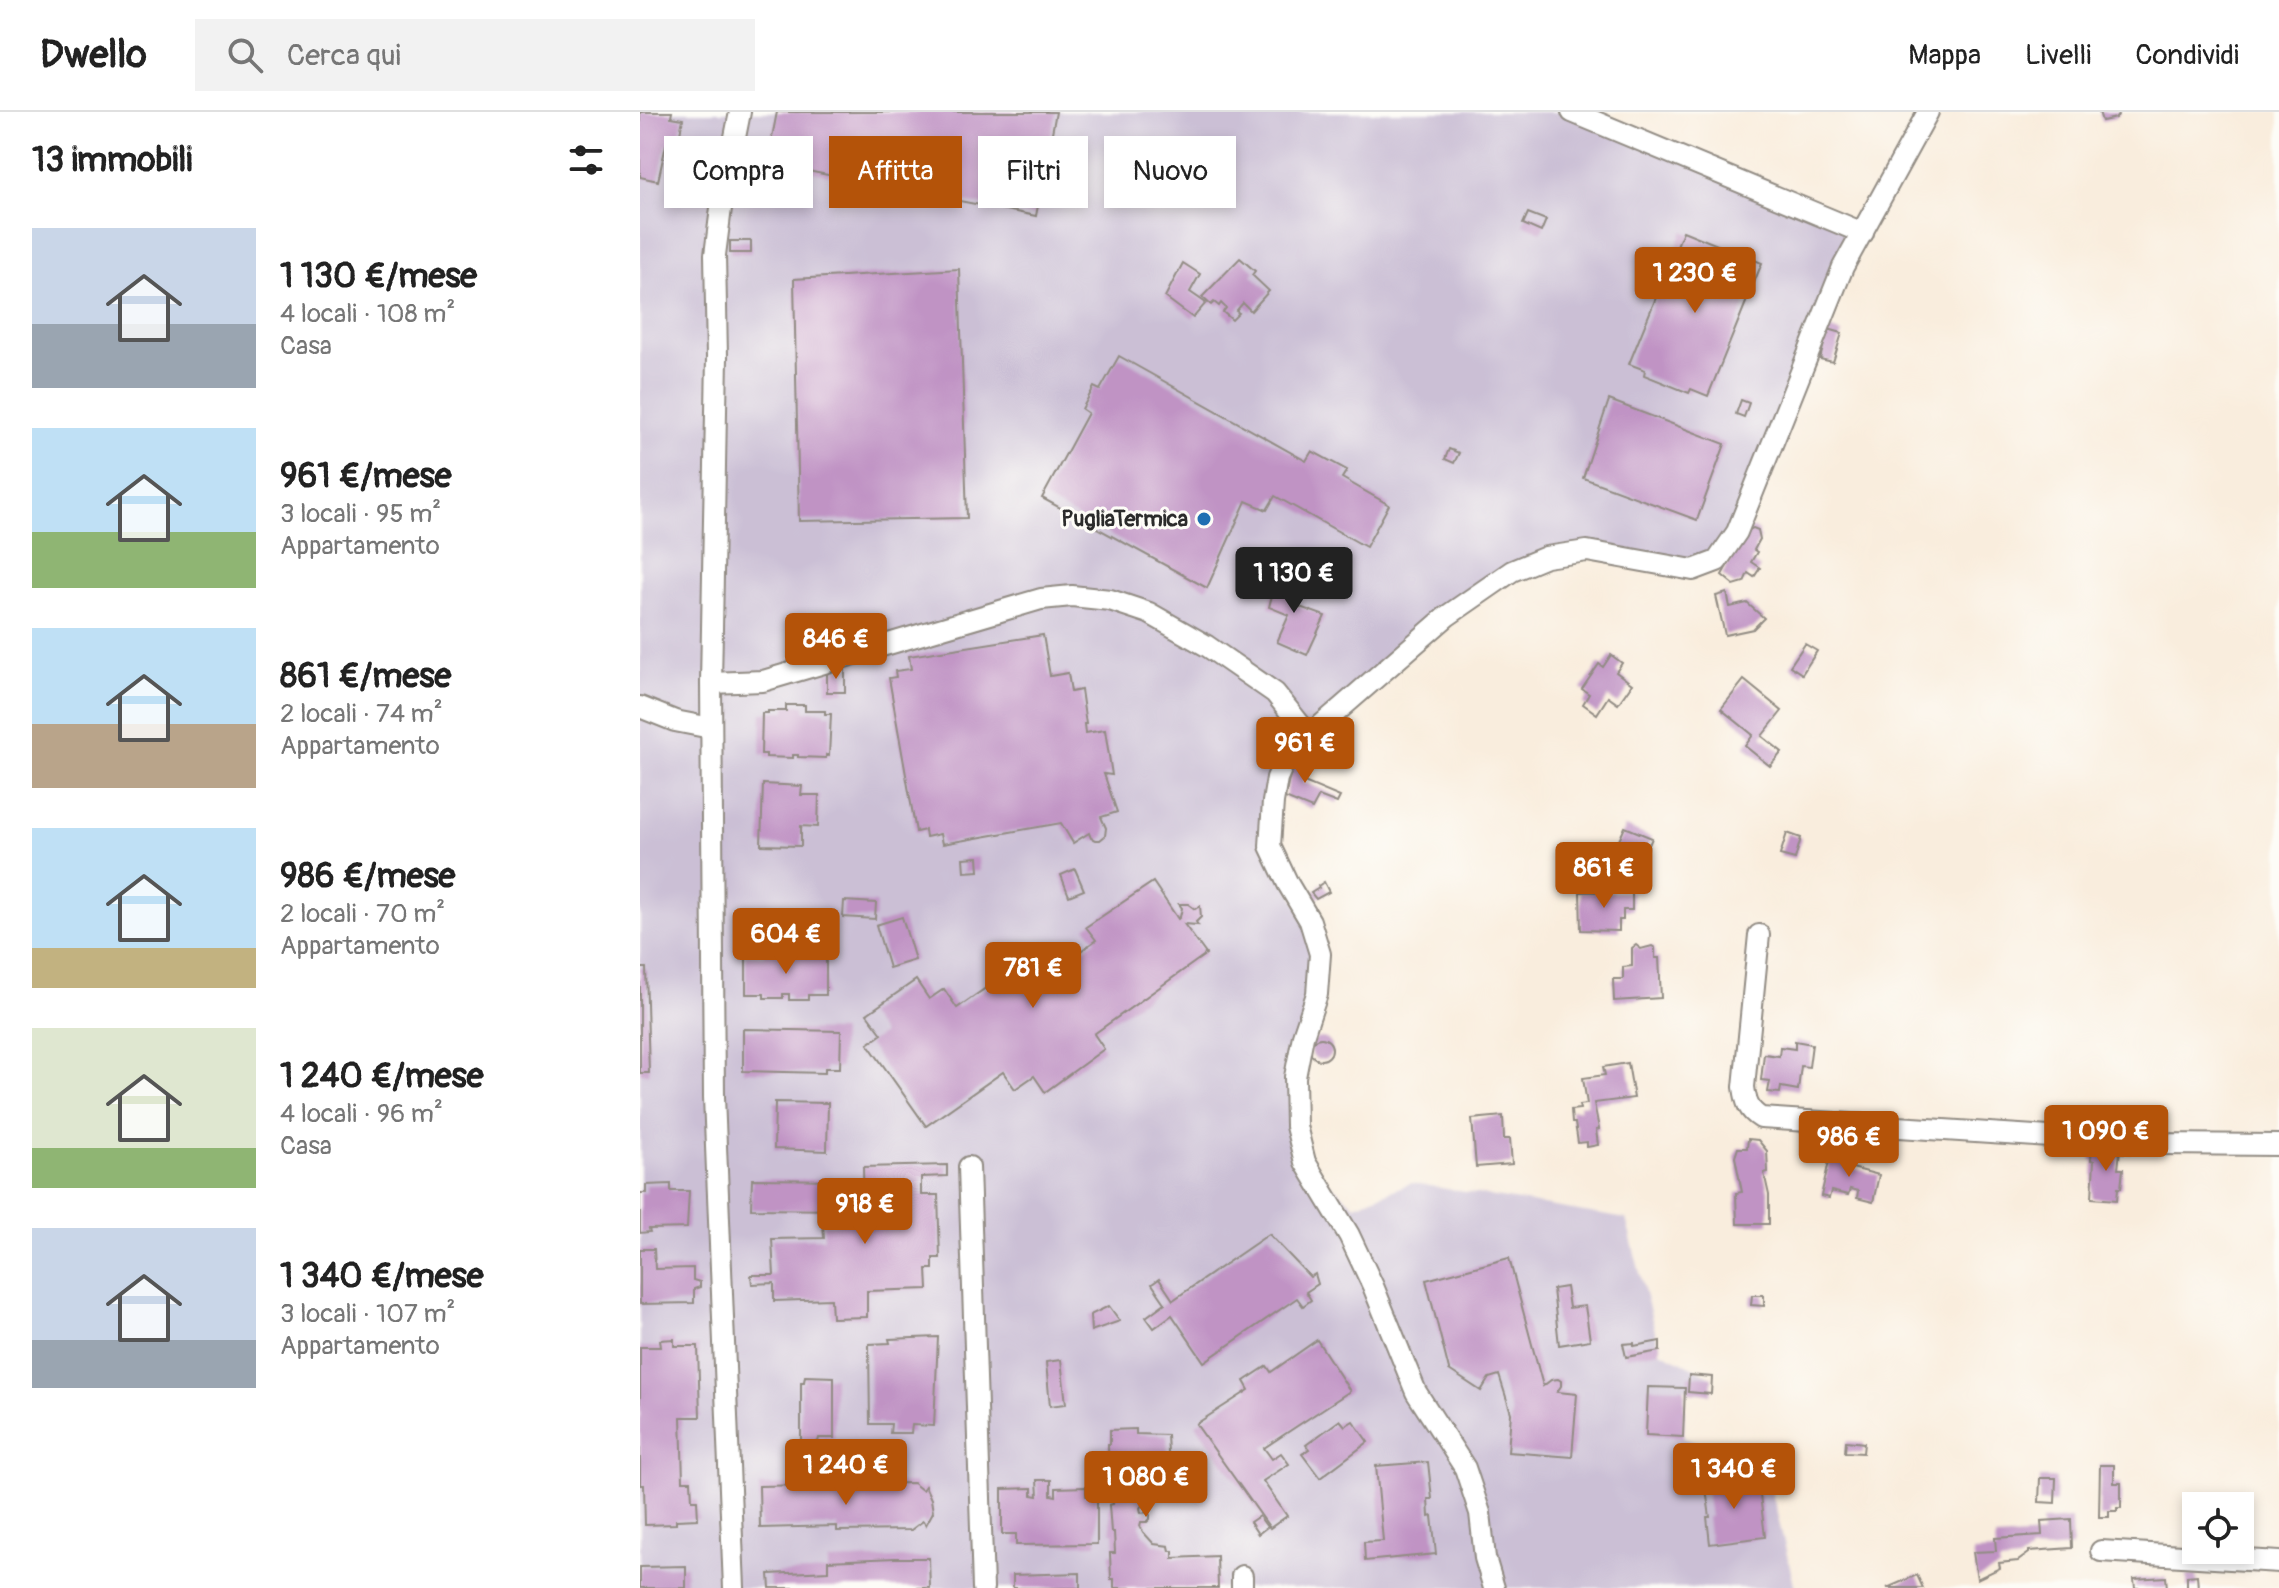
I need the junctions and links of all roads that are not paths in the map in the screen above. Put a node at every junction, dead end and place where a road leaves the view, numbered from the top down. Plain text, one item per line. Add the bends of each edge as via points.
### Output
1 (740, 112) edge
2 (1572, 112) edge
3 (1928, 112) edge
4 (1863, 233) junction
5 (711, 683) junction
6 (640, 707) edge
7 (711, 728) junction
8 (1310, 737) junction
9 (1759, 935) dead end
10 (2279, 1145) edge
11 (969, 1167) dead end
12 (2101, 1551) dead end
13 (2279, 1562) edge
14 (734, 1588) edge
15 (983, 1588) edge
16 (1494, 1588) edge

1 - 5 street via 715,255
2 - 4 street
3 - 4 street
4 - 8 street via 1843,267 1737,532 1717,561 1693,570 1587,551 1523,566 1447,616
5 - 7 street
5 - 8 street via 763,681 1041,599 1085,597 1149,613 1207,646 1275,693
6 - 7 street
7 - 14 street via 714,1097
8 - 16 street via 1288,754 1278,772 1270,846 1310,921 1320,954 1317,994 1295,1077 1296,1126 1305,1162 1355,1248 1416,1392 1465,1468 1480,1513
9 - 10 street via 1744,1087 1748,1106 1761,1118 2157,1144
11 - 15 street
12 - 13 street

